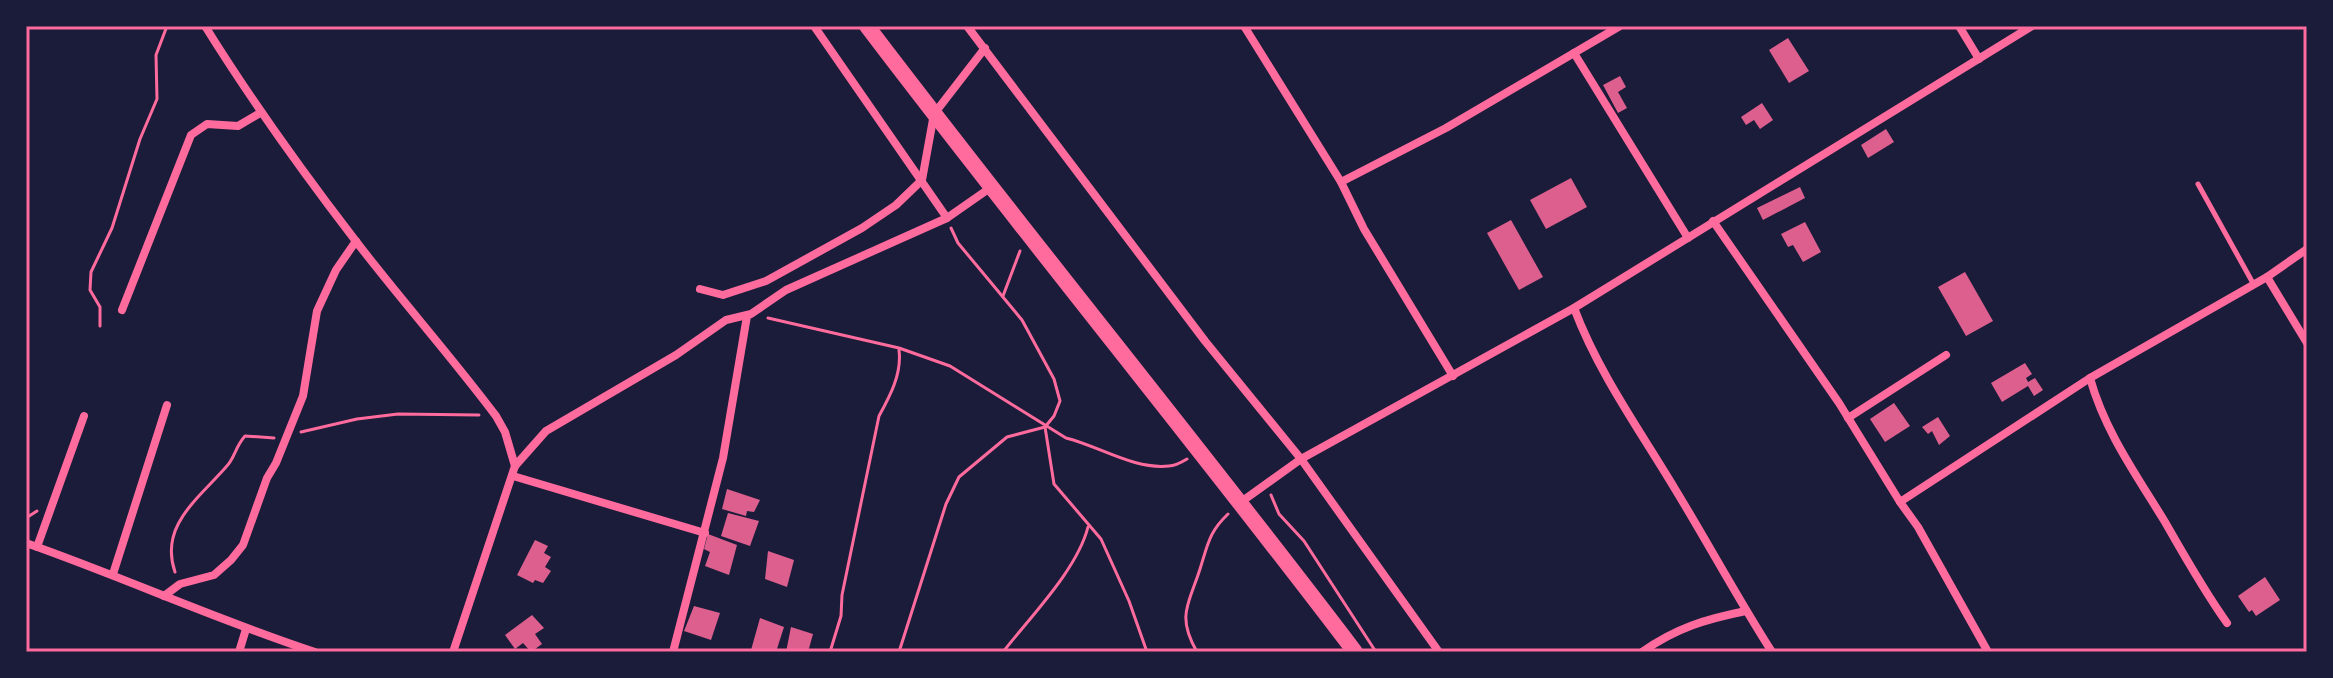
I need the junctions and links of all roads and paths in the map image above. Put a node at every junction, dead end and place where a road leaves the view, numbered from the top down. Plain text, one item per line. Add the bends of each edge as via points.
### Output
1 (167, 26) edge
2 (205, 26) edge
3 (814, 26) edge
4 (867, 26) edge
5 (967, 26) edge
6 (1244, 26) edge
7 (1620, 26) edge
8 (1959, 26) edge
9 (2032, 26) edge
10 (985, 48) junction
11 (1574, 53) junction
12 (1979, 59) junction
13 (260, 113) junction
14 (934, 114) junction
15 (922, 180) junction
16 (1341, 182) junction
17 (2198, 184) dead end
18 (990, 188) junction
19 (947, 218) junction
20 (1713, 221) junction
21 (1026, 234) junction
22 (1688, 238) junction
23 (356, 241) junction
24 (2307, 249) edge
25 (2267, 277) junction
26 (2254, 285) junction
27 (700, 289) dead end
28 (1003, 296) junction
29 (1574, 308) junction
30 (122, 310) dead end
31 (749, 315) junction
32 (100, 326) dead end
33 (2307, 343) edge
34 (899, 348) junction
35 (1946, 355) dead end
36 (1453, 376) junction
37 (2090, 378) junction
38 (167, 405) dead end
39 (84, 416) dead end
40 (496, 416) junction
41 (1848, 418) junction
42 (1045, 427) junction
43 (286, 438) junction
44 (1201, 452) junction
45 (1301, 459) junction
46 (515, 466) junction
47 (513, 476) junction
48 (1266, 484) junction
49 (1241, 502) junction
50 (1900, 502) junction
51 (1088, 526) junction
52 (705, 533) junction
53 (26, 543) edge
54 (37, 547) junction
55 (113, 574) junction
56 (180, 584) junction
57 (164, 596) junction
58 (1746, 611) junction
59 (2227, 623) dead end
60 (246, 629) junction
61 (239, 652) edge
62 (315, 652) edge
63 (453, 652) edge
64 (673, 652) edge
65 (830, 652) edge
66 (899, 652) edge
67 (1003, 652) edge
68 (1147, 652) edge
69 (1197, 652) edge
70 (1355, 652) edge
71 (1376, 652) edge
72 (1439, 652) edge
73 (1642, 652) edge
74 (1772, 652) edge
75 (1988, 652) edge

1 - 32 path via 156,55 157,99 91,272
2 - 13 street
3 - 15 street
4 - 14 highway
5 - 10 street
6 - 16 street
7 - 11 street
8 - 12 street
9 - 12 street
10 - 14 street
10 - 45 street via 1205,341
11 - 16 street
11 - 22 street
12 - 20 street
13 - 23 street
13 - 30 street via 238,126 207,124 191,135
14 - 15 street
14 - 18 highway
15 - 19 street
15 - 27 street via 862,228 766,281 723,295
16 - 36 street
17 - 26 lane
18 - 19 street
18 - 21 highway
19 - 28 path via 958,243
19 - 31 street via 786,290
20 - 22 street
20 - 41 street
21 - 28 path
21 - 44 highway
22 - 29 street
23 - 40 street
23 - 43 street via 317,311 303,396
24 - 25 street
25 - 26 street
25 - 33 street
26 - 37 street
28 - 42 path via 1054,379 1060,401
29 - 36 street
29 - 58 street via 1588,346 1627,416
31 - 34 path
31 - 46 street via 726,320 546,431
31 - 52 street
34 - 42 path via 950,366
34 - 65 path via 896,379 879,416
35 - 41 street
36 - 45 street
37 - 50 street
37 - 59 street via 2118,446
38 - 55 street
39 - 54 street
40 - 43 path via 398,414 331,424
40 - 46 street
41 - 50 street
42 - 44 path via 1145,464 1171,467
42 - 51 path via 1054,484
42 - 66 path via 1007,437 959,477
43 - 56 street via 243,545 214,575
43 - 56 path via 245,436 229,465 175,525 169,552
44 - 49 highway
45 - 48 street
45 - 72 street
46 - 47 street
47 - 52 street
47 - 63 street
48 - 49 street
48 - 71 path via 1279,514 1304,541
49 - 69 path via 1213,529 1187,598 1185,619
49 - 70 highway
50 - 75 street
51 - 67 path via 1069,565
51 - 68 path via 1116,570
52 - 64 street
53 - 54 street
54 - 55 street
55 - 57 street
56 - 57 street
57 - 60 street
58 - 73 street via 1701,620
58 - 74 street
60 - 61 street
60 - 62 street

